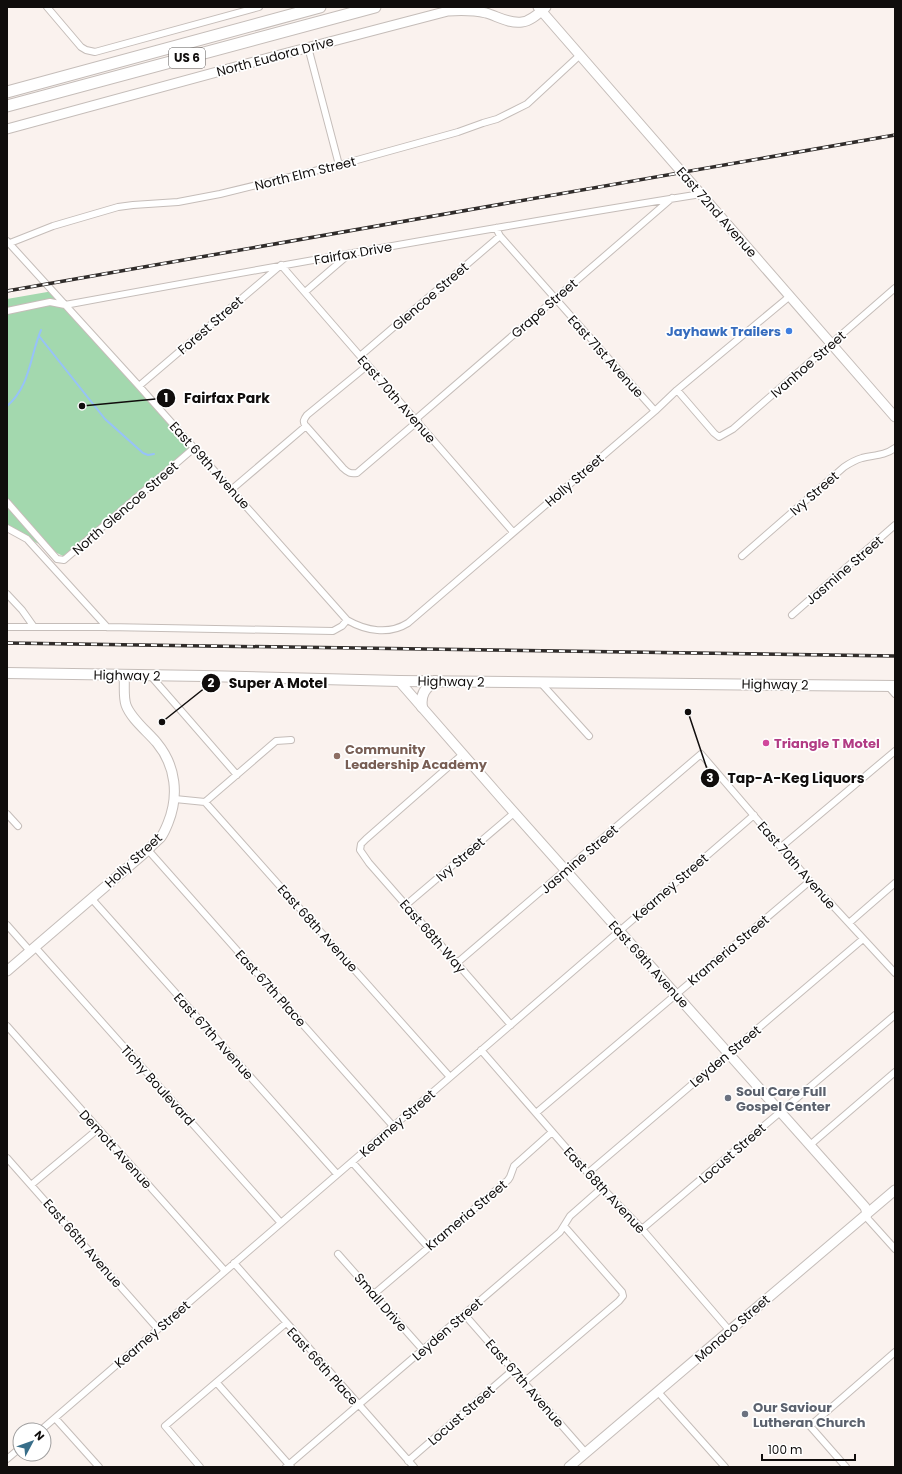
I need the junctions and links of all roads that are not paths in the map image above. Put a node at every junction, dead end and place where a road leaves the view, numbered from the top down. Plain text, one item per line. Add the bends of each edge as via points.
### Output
1 (47, 7) edge
2 (259, 7) edge
3 (320, 7) edge
4 (375, 7) edge
5 (542, 8) edge
6 (308, 47) junction
7 (580, 55) junction
8 (7, 92) edge
9 (7, 106) edge
10 (7, 129) edge
11 (339, 165) junction
12 (700, 194) junction
13 (672, 198) junction
14 (496, 228) junction
15 (500, 236) junction
16 (8, 242) edge
17 (348, 255) junction
18 (281, 265) junction
19 (895, 288) edge
20 (305, 292) junction
21 (790, 296) junction
22 (555, 299) junction
23 (65, 305) junction
24 (7, 311) edge
25 (831, 344) junction
26 (360, 356) junction
27 (368, 365) junction
28 (139, 386) junction
29 (677, 390) junction
30 (655, 411) junction
31 (895, 417) edge
32 (417, 420) junction
33 (306, 426) junction
34 (194, 448) junction
35 (895, 448) edge
36 (231, 490) junction
37 (7, 502) edge
38 (895, 525) edge
39 (7, 528) edge
40 (513, 532) junction
41 (742, 556) dead end
42 (7, 594) edge
43 (792, 614) dead end
44 (347, 620) junction
45 (7, 627) edge
46 (34, 627) junction
47 (107, 627) junction
48 (7, 673) edge
49 (124, 675) junction
50 (150, 675) junction
51 (399, 681) junction
52 (435, 681) junction
53 (540, 682) junction
54 (891, 686) edge
55 (895, 694) edge
56 (422, 707) junction
57 (589, 736) dead end
58 (291, 740) dead end
59 (895, 751) edge
60 (463, 754) junction
61 (701, 754) joint
62 (237, 775) junction
63 (175, 799) junction
64 (206, 802) junction
65 (514, 813) junction
66 (7, 814) edge
67 (754, 815) junction
68 (18, 826) dead end
69 (781, 847) junction
70 (148, 850) junction
71 (565, 870) junction
72 (810, 881) junction
73 (895, 883) edge
74 (91, 898) junction
75 (406, 905) junction
76 (849, 923) junction
77 (7, 925) edge
78 (620, 931) junction
79 (863, 939) junction
80 (33, 949) junction
81 (457, 963) junction
82 (7, 971) edge
83 (895, 973) edge
84 (676, 994) junction
85 (895, 1015) edge
86 (511, 1024) junction
87 (7, 1026) edge
88 (481, 1050) junction
89 (728, 1054) junction
90 (895, 1072) edge
91 (450, 1077) junction
92 (780, 1112) junction
93 (536, 1113) junction
94 (394, 1126) junction
95 (98, 1129) junction
96 (552, 1132) junction
97 (810, 1146) junction
98 (7, 1158) edge
99 (352, 1162) junction
100 (588, 1173) junction
101 (337, 1174) junction
102 (32, 1185) junction
103 (603, 1187) junction
104 (895, 1190) edge
105 (867, 1213) junction
106 (281, 1223) junction
107 (564, 1226) junction
108 (642, 1229) junction
109 (428, 1247) junction
110 (895, 1249) edge
111 (338, 1254) dead end
112 (234, 1263) junction
113 (225, 1271) junction
114 (374, 1294) junction
115 (464, 1314) junction
116 (286, 1324) junction
117 (158, 1329) junction
118 (729, 1330) junction
119 (423, 1350) junction
120 (895, 1352) edge
121 (513, 1370) junction
122 (524, 1382) junction
123 (217, 1383) junction
124 (658, 1392) junction
125 (358, 1405) junction
126 (55, 1418) junction
127 (50, 1422) edge
128 (585, 1452) junction
129 (408, 1461) junction
130 (289, 1466) edge
131 (99, 1467) edge
132 (200, 1467) edge
133 (414, 1467) edge
134 (569, 1467) edge
135 (725, 1467) edge
136 (846, 1467) edge

1 - 2 street via 81,47 90,52
3 - 8 highway, US 6
4 - 9 highway, US 6
5 - 6 street, North Eudora Drive via 530,19 521,22 471,10 448,11
5 - 7 street, East 72nd Avenue
6 - 10 street, North Eudora Drive
6 - 11 street
7 - 11 street, North Elm Street via 527,104 497,120
7 - 12 street, East 72nd Avenue
11 - 16 street, North Elm Street via 202,198 118,207
12 - 13 street, Fairfax Drive
12 - 21 street, East 72nd Avenue
13 - 14 street, Fairfax Drive
13 - 22 street, Grape Street
14 - 15 street, East 71st Avenue
14 - 17 street, Fairfax Drive
15 - 22 street, East 71st Avenue
15 - 26 street, Glencoe Street
16 - 23 street, East 69th Avenue
17 - 18 street, Fairfax Drive
17 - 20 street
18 - 20 street, East 70th Avenue
18 - 23 street, Fairfax Drive
18 - 28 street, Forest Street
19 - 25 street, Ivanhoe Street
20 - 26 street, East 70th Avenue
21 - 25 street, East 72nd Avenue
21 - 29 street, Holly Street
22 - 30 street, East 71st Avenue
22 - 32 street, Grape Street
23 - 24 street, Fairfax Drive via 50,302
23 - 28 street, East 69th Avenue
25 - 29 street, Ivanhoe Street via 733,429 720,437
25 - 31 street, East 72nd Avenue
26 - 27 street, East 70th Avenue
27 - 32 street, East 70th Avenue
27 - 33 street via 307,415 304,423
28 - 34 street, East 69th Avenue
29 - 30 street, Holly Street
30 - 40 street, Holly Street
32 - 33 street, Grape Street via 353,474 347,472
32 - 40 street, East 70th Avenue
33 - 36 street
34 - 36 street, East 69th Avenue
34 - 37 street, North Glencoe Street via 64,560 57,559
35 - 41 street, Ivy Street via 885,454 853,461 844,467
36 - 44 street, East 69th Avenue
38 - 43 street, Jasmine Street
39 - 47 street via 27,539
40 - 44 street, Holly Street via 406,624 389,630 375,630
42 - 46 street
44 - 47 street via 333,631
45 - 46 street
46 - 47 street
48 - 49 main road, Highway 2
49 - 50 main road, Highway 2
49 - 63 street, Holly Street via 127,706 165,754 174,780
50 - 51 main road, Highway 2
50 - 62 street
51 - 52 main road, Highway 2
51 - 56 street, East 69th Avenue
52 - 53 main road, Highway 2
52 - 56 main road via 422,694
53 - 54 main road, Highway 2
53 - 57 street
54 - 55 street
56 - 60 street, East 69th Avenue
58 - 62 street via 276,741
59 - 69 street
60 - 65 street, East 69th Avenue
60 - 75 street, East 68th Way via 360,846 361,853
61 - 67 street, East 70th Avenue
61 - 71 street, Jasmine Street
62 - 64 street
63 - 64 street
63 - 70 street, Holly Street via 164,832
64 - 91 street, East 68th Avenue
65 - 71 street, East 69th Avenue
65 - 75 street, Ivy Street
66 - 68 street
67 - 69 street, East 70th Avenue
67 - 78 street, Kearney Street
69 - 72 street, East 70th Avenue
70 - 74 street, Holly Street
70 - 94 street, East 67th Place
71 - 78 street, East 69th Avenue
71 - 81 street, Jasmine Street
72 - 76 street, East 70th Avenue
72 - 84 street, Krameria Street
73 - 76 street
74 - 80 street, Holly Street
74 - 101 street, East 67th Avenue
75 - 81 street, East 68th Way
76 - 79 street, East 70th Avenue
77 - 80 street
78 - 84 street, East 69th Avenue
78 - 86 street, Kearney Street
79 - 83 street, East 70th Avenue
79 - 89 street, Leyden Street
80 - 82 street, Holly Street
80 - 106 street, Tichy Boulevard
81 - 86 street, East 68th Way
84 - 89 street, East 69th Avenue
84 - 93 street, Krameria Street
85 - 92 street, Locust Street
86 - 88 street, Kearney Street
87 - 95 street, Demott Avenue
88 - 91 street, Kearney Street
88 - 93 street, East 68th Avenue
89 - 92 street, East 69th Avenue
89 - 100 street, Leyden Street
90 - 97 street
91 - 94 street, Kearney Street
92 - 97 street, East 69th Avenue
92 - 108 street, Locust Street
93 - 96 street, East 68th Avenue
94 - 99 street, Kearney Street
95 - 102 street
95 - 113 street, Demott Avenue
96 - 100 street, East 68th Avenue
96 - 109 street, Krameria Street via 514,1166 508,1180
97 - 105 street, East 69th Avenue via 865,1207
98 - 102 street, East 66th Avenue
99 - 101 street, Kearney Street
99 - 109 street
100 - 103 street, East 68th Avenue
101 - 106 street, Kearney Street
102 - 117 street, East 66th Avenue
103 - 107 street, Leyden Street via 570,1216
103 - 108 street, East 68th Avenue
104 - 105 street, Monaco Street
105 - 110 street, East 69th Avenue via 868,1219
105 - 118 street, Monaco Street
106 - 112 street, Kearney Street
107 - 115 street, Leyden Street
107 - 122 street via 621,1290 623,1296
108 - 118 street, East 68th Avenue
109 - 114 street, Krameria Street
111 - 114 street, Small Drive
112 - 113 street, Kearney Street
112 - 116 street, East 66th Place
113 - 117 street, Kearney Street
114 - 119 street, Small Drive
115 - 119 street, Leyden Street
115 - 121 street, East 67th Avenue
116 - 123 street
116 - 125 street, East 66th Place
117 - 126 street, Kearney Street
118 - 124 street, Monaco Street
119 - 125 street, Leyden Street
120 - 136 street via 810,1426
121 - 122 street, East 67th Avenue
121 - 129 street, Locust Street
122 - 128 street, East 67th Avenue
123 - 130 street
123 - 132 street via 165,1426
124 - 128 street, Monaco Street
124 - 135 street
125 - 129 street, East 66th Place
125 - 130 street, Leyden Street
126 - 127 street, Kearney Street
126 - 131 street
128 - 134 street, Monaco Street
129 - 133 street, East 66th Place

